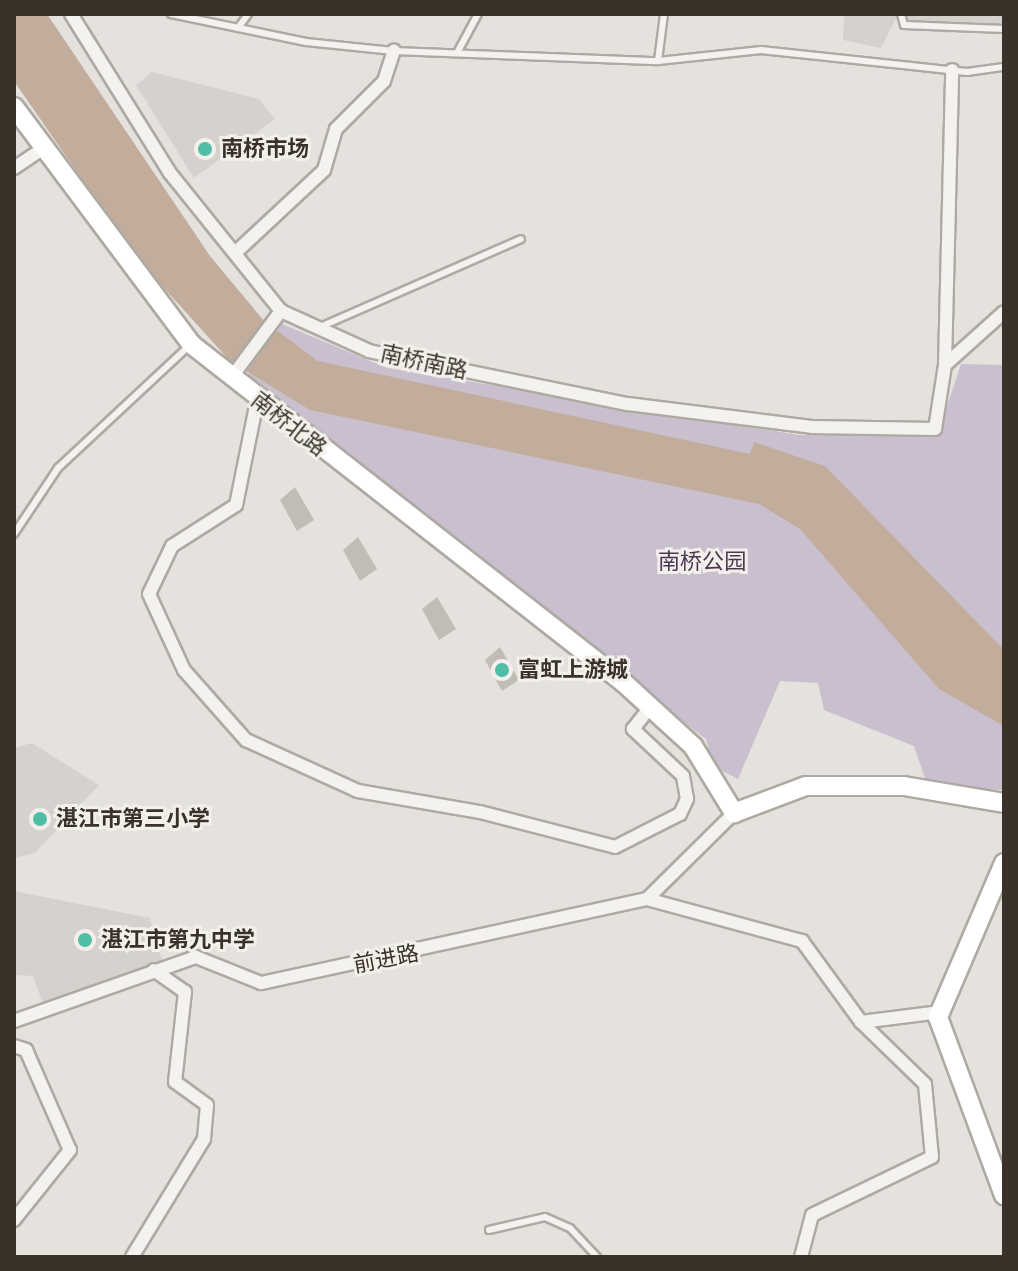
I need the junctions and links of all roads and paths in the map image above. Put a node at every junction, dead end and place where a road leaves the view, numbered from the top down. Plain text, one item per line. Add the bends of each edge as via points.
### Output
1 (71, 14) edge
2 (171, 14) edge
3 (248, 14) edge
4 (478, 14) edge
5 (664, 14) edge
6 (901, 14) edge
7 (238, 28) junction
8 (1004, 29) edge
9 (394, 51) junction
10 (457, 53) junction
11 (658, 61) junction
12 (1004, 67) edge
13 (952, 70) junction
14 (14, 107) edge
15 (41, 150) junction
16 (14, 168) edge
17 (521, 239) dead end
18 (235, 253) junction
19 (281, 311) junction
20 (1004, 312) edge
21 (317, 329) junction
22 (191, 344) junction
23 (945, 365) junction
24 (231, 378) junction
25 (251, 398) junction
26 (14, 534) edge
27 (650, 707) junction
28 (1004, 803) edge
29 (734, 813) junction
30 (1004, 863) edge
31 (647, 899) junction
32 (154, 970) junction
33 (940, 1012) junction
34 (14, 1021) edge
35 (861, 1022) junction
36 (14, 1046) edge
37 (1004, 1195) edge
38 (14, 1220) edge
39 (489, 1230) dead end
40 (132, 1257) edge
41 (597, 1257) edge
42 (801, 1257) edge

1 - 18 street, 南桥南路 via 170,173
2 - 7 lane
3 - 7 lane
4 - 10 lane
5 - 11 lane
6 - 8 lane via 904,25
7 - 9 lane
9 - 10 lane
9 - 18 street via 384,81 336,129 324,170
10 - 11 lane
11 - 13 lane via 761,50
12 - 13 lane
13 - 23 street
14 - 15 street, 南桥北路
15 - 16 street
15 - 22 street, 南桥北路
17 - 21 lane
18 - 19 street, 南桥南路
19 - 21 street, 南桥南路
19 - 24 street
20 - 23 street
21 - 23 street, 南桥南路 via 369,351 628,404 812,427 935,429
22 - 24 street, 南桥北路
22 - 26 lane via 58,468
24 - 25 street, 南桥北路
25 - 27 street, 南桥北路
25 - 27 street via 236,505 172,546 149,594 184,670 246,740 358,791 480,812 615,847 680,814 687,799 683,776 633,729
27 - 29 street, 南桥北路 via 693,746
28 - 29 street via 904,786 806,786
29 - 31 street
30 - 33 street
31 - 32 street, 前进路 via 261,983 196,957
31 - 35 street via 802,941
32 - 34 street, 前进路
32 - 40 street via 185,992 175,1082 207,1105 204,1139
33 - 35 street
33 - 37 street via 949,1062
35 - 42 street via 925,1084 932,1157 812,1215
36 - 38 street via 26,1050 70,1150
39 - 41 lane via 545,1217 570,1228

